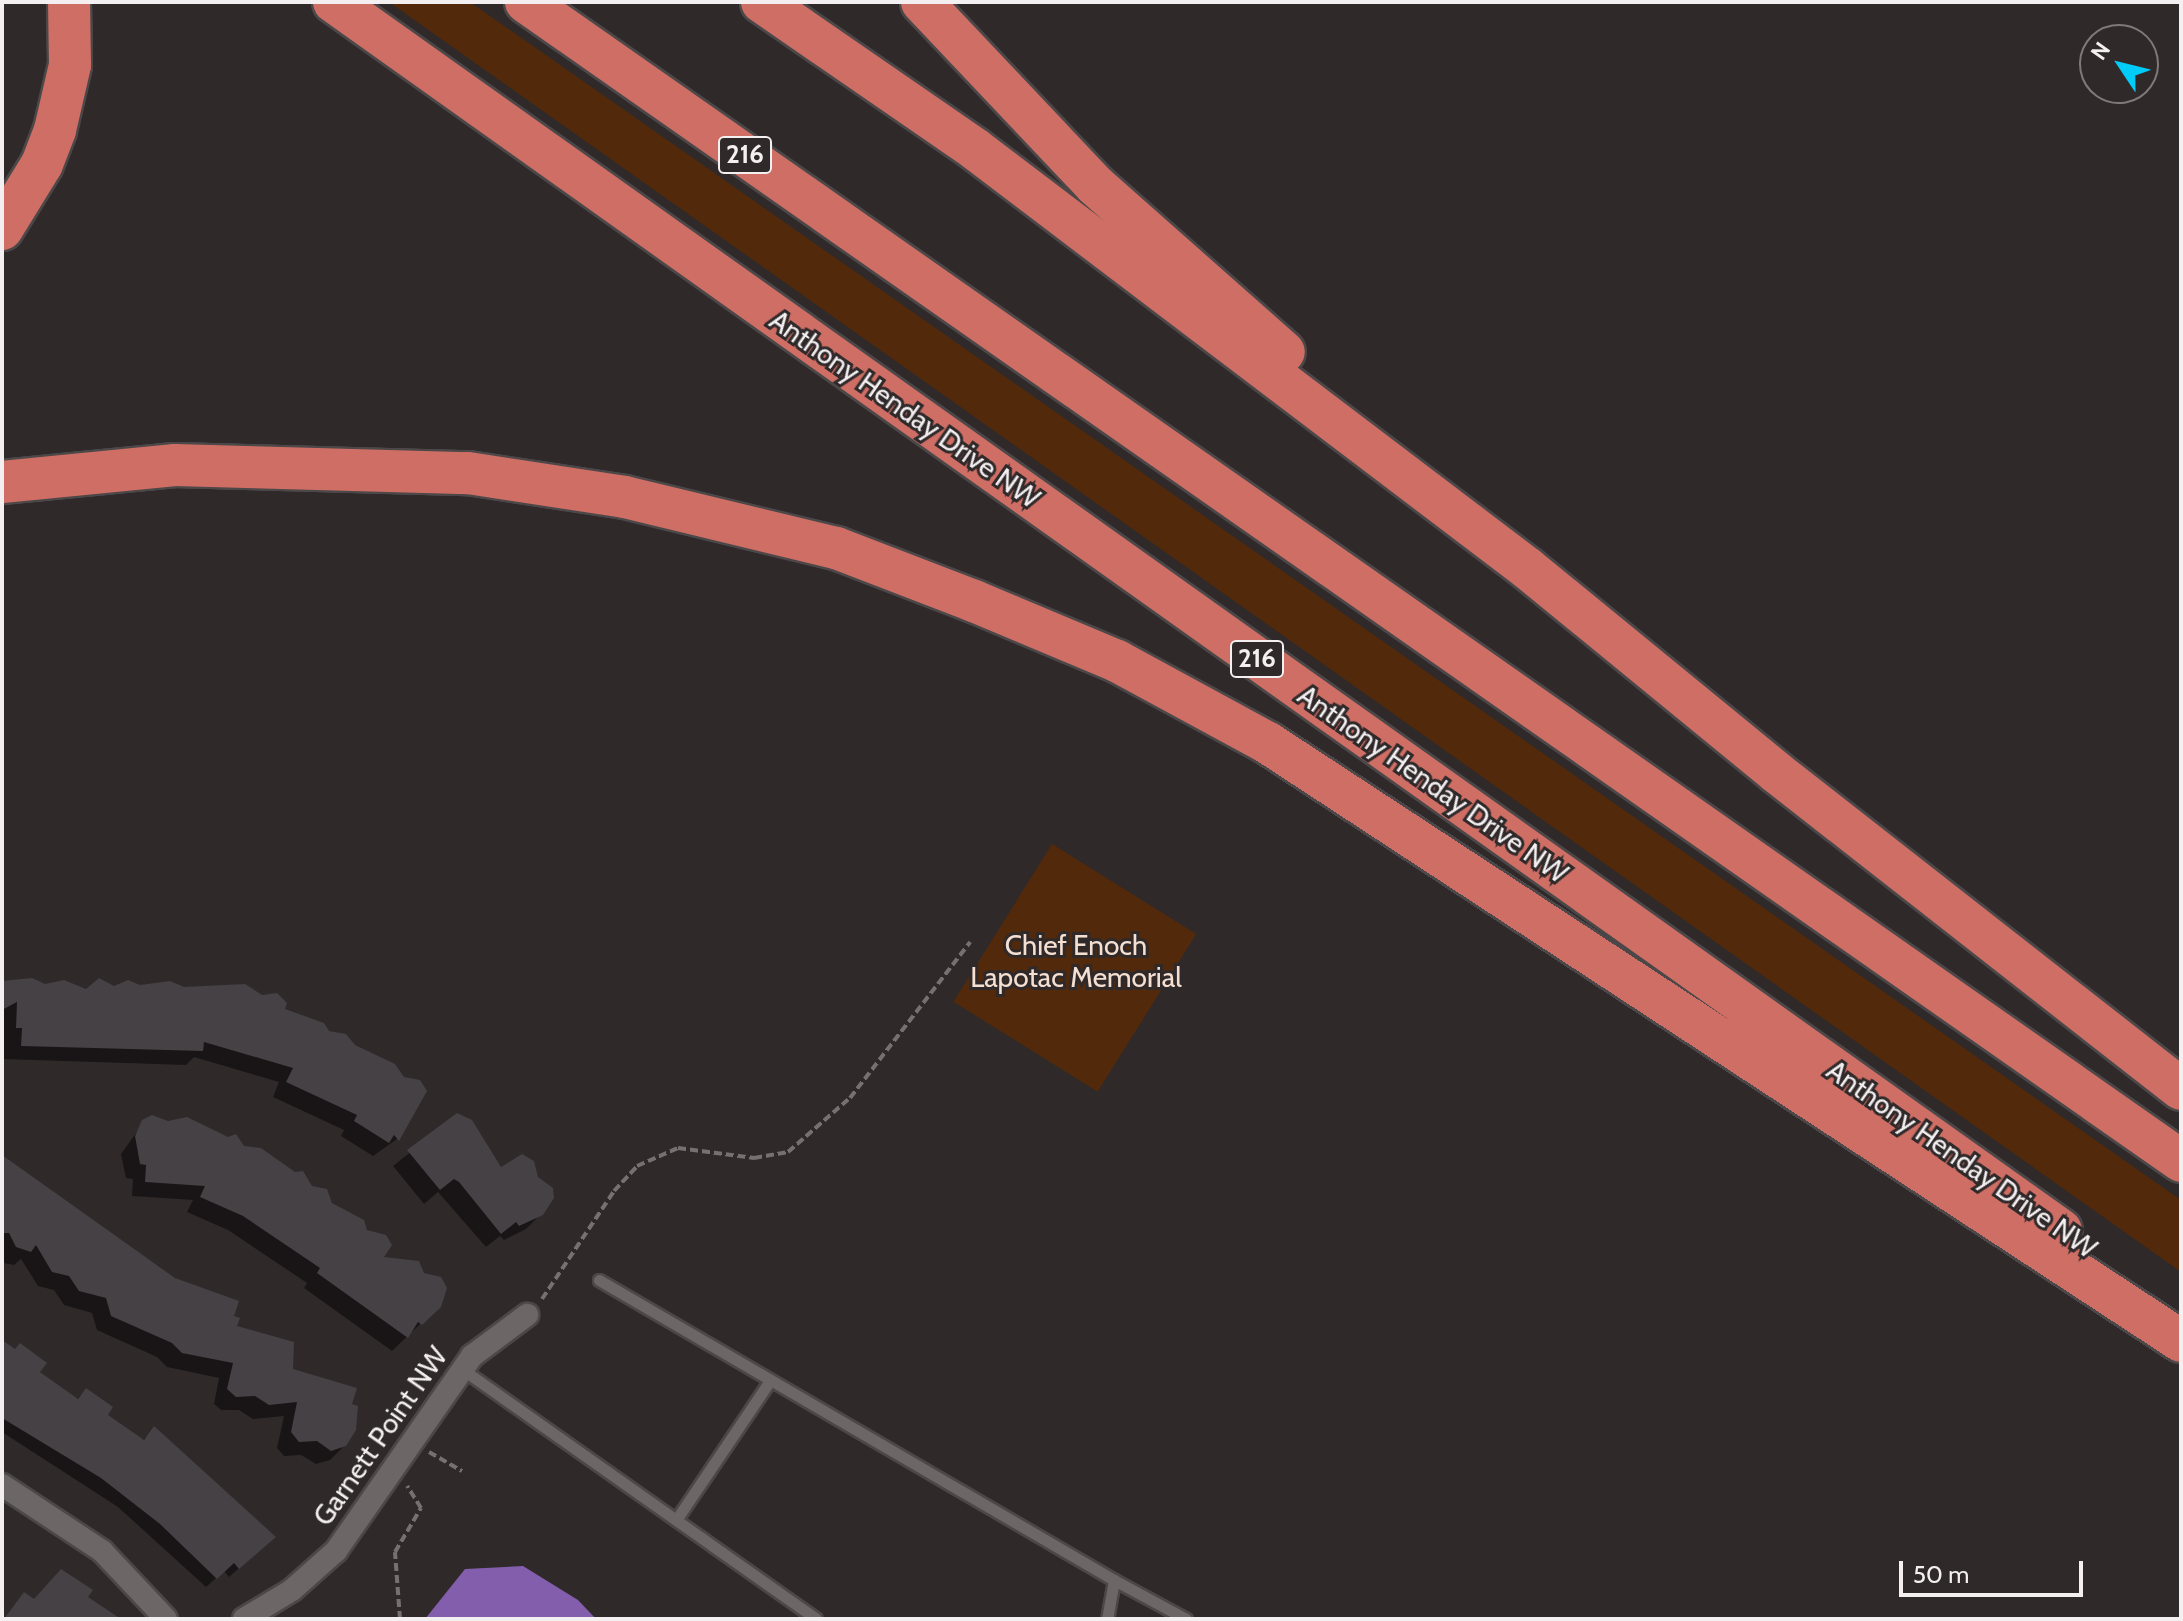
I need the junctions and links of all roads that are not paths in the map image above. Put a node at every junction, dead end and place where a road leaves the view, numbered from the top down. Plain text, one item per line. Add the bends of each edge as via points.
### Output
1 (69, 2) edge
2 (334, 2) edge
3 (526, 2) edge
4 (762, 2) edge
5 (922, 2) edge
6 (2, 229) edge
7 (2, 482) edge
8 (1527, 568) junction
9 (2181, 1089) edge
10 (2181, 1161) edge
11 (599, 1280) dead end
12 (527, 1315) road end
13 (2181, 1315) edge
14 (2181, 1341) edge
15 (462, 1369) junction
16 (769, 1382) junction
17 (2, 1485) edge
18 (676, 1520) junction
19 (1114, 1580) junction
20 (166, 1619) edge
21 (244, 1619) edge
22 (816, 1619) edge
23 (1107, 1619) edge
24 (1186, 1619) edge

1 - 6 highway via 70,65 55,130 42,164
2 - 13 highway, Anthony Henday Drive NW / 216
3 - 10 highway, 216
4 - 8 highway via 975,149
5 - 8 highway via 1095,185
7 - 14 highway via 175,465 468,473 625,497 836,548 974,601 1117,661 1268,743
8 - 9 highway via 1776,772
11 - 16 lane
12 - 15 street, Garnett Point NW
15 - 18 lane
15 - 21 street, Garnett Point NW via 393,1474 321,1566
16 - 18 lane
16 - 19 lane
17 - 20 street via 102,1551
18 - 22 lane
19 - 23 lane
19 - 24 lane

